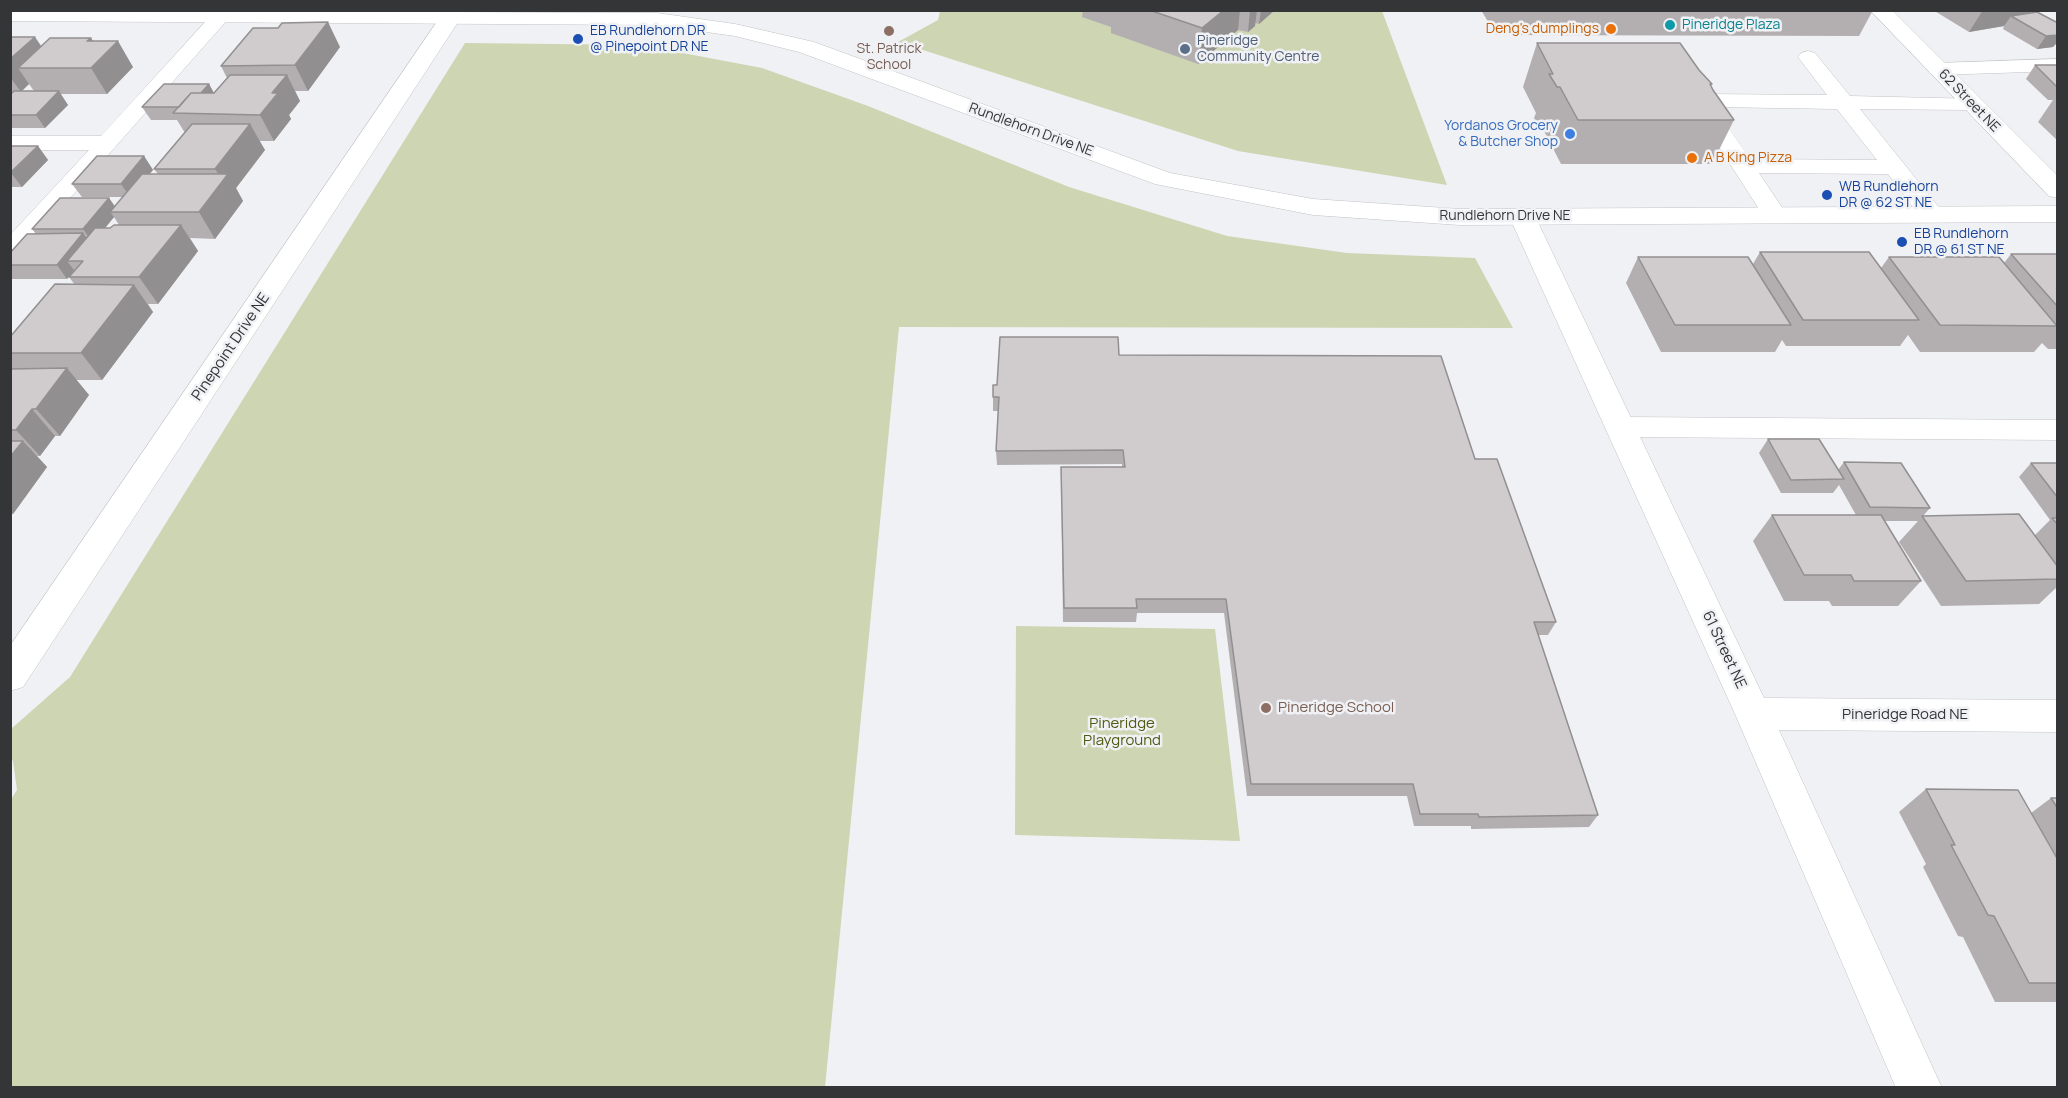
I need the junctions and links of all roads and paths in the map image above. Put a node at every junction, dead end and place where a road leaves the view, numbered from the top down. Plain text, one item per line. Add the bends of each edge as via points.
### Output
1 (1881, 10) edge
2 (225, 13) edge
3 (454, 14) edge
4 (10, 15) edge
5 (1808, 57) dead end
6 (2058, 65) edge
7 (1937, 69) junction
8 (1844, 103) junction
9 (1971, 104) junction
10 (10, 143) edge
11 (108, 143) junction
12 (1743, 166) junction
13 (1896, 167) junction
14 (2058, 191) edge
15 (2058, 214) edge
16 (1775, 215) junction
17 (1932, 215) junction
18 (1522, 216) junction
19 (10, 251) edge
20 (1622, 427) junction
21 (2058, 430) edge
22 (10, 676) edge
23 (1753, 714) junction
24 (2058, 716) edge
25 (1919, 1088) edge

1 - 7 street, 62 Street NE
2 - 3 street, Rundlehorn Drive NE
2 - 4 street, Rundlehorn Drive NE
2 - 11 lane
3 - 18 street, Rundlehorn Drive NE via 657,19 735,30 806,46 1164,179 1313,207 1460,217
3 - 22 street, Pinepoint Drive NE
5 - 8 lane
6 - 7 lane
7 - 9 street, 62 Street NE
8 - 9 lane
8 - 12 lane via 1694,91
8 - 13 lane
9 - 14 street, 62 Street NE
10 - 11 lane
11 - 19 lane
12 - 13 lane
12 - 16 lane
13 - 17 lane
15 - 17 street, Rundlehorn Drive NE
16 - 17 street, Rundlehorn Drive NE
16 - 18 street, Rundlehorn Drive NE
18 - 20 street, 61 Street NE
20 - 21 lane
20 - 23 street, 61 Street NE
23 - 24 street, Pineridge Road NE
23 - 25 street, 61 Street NE

